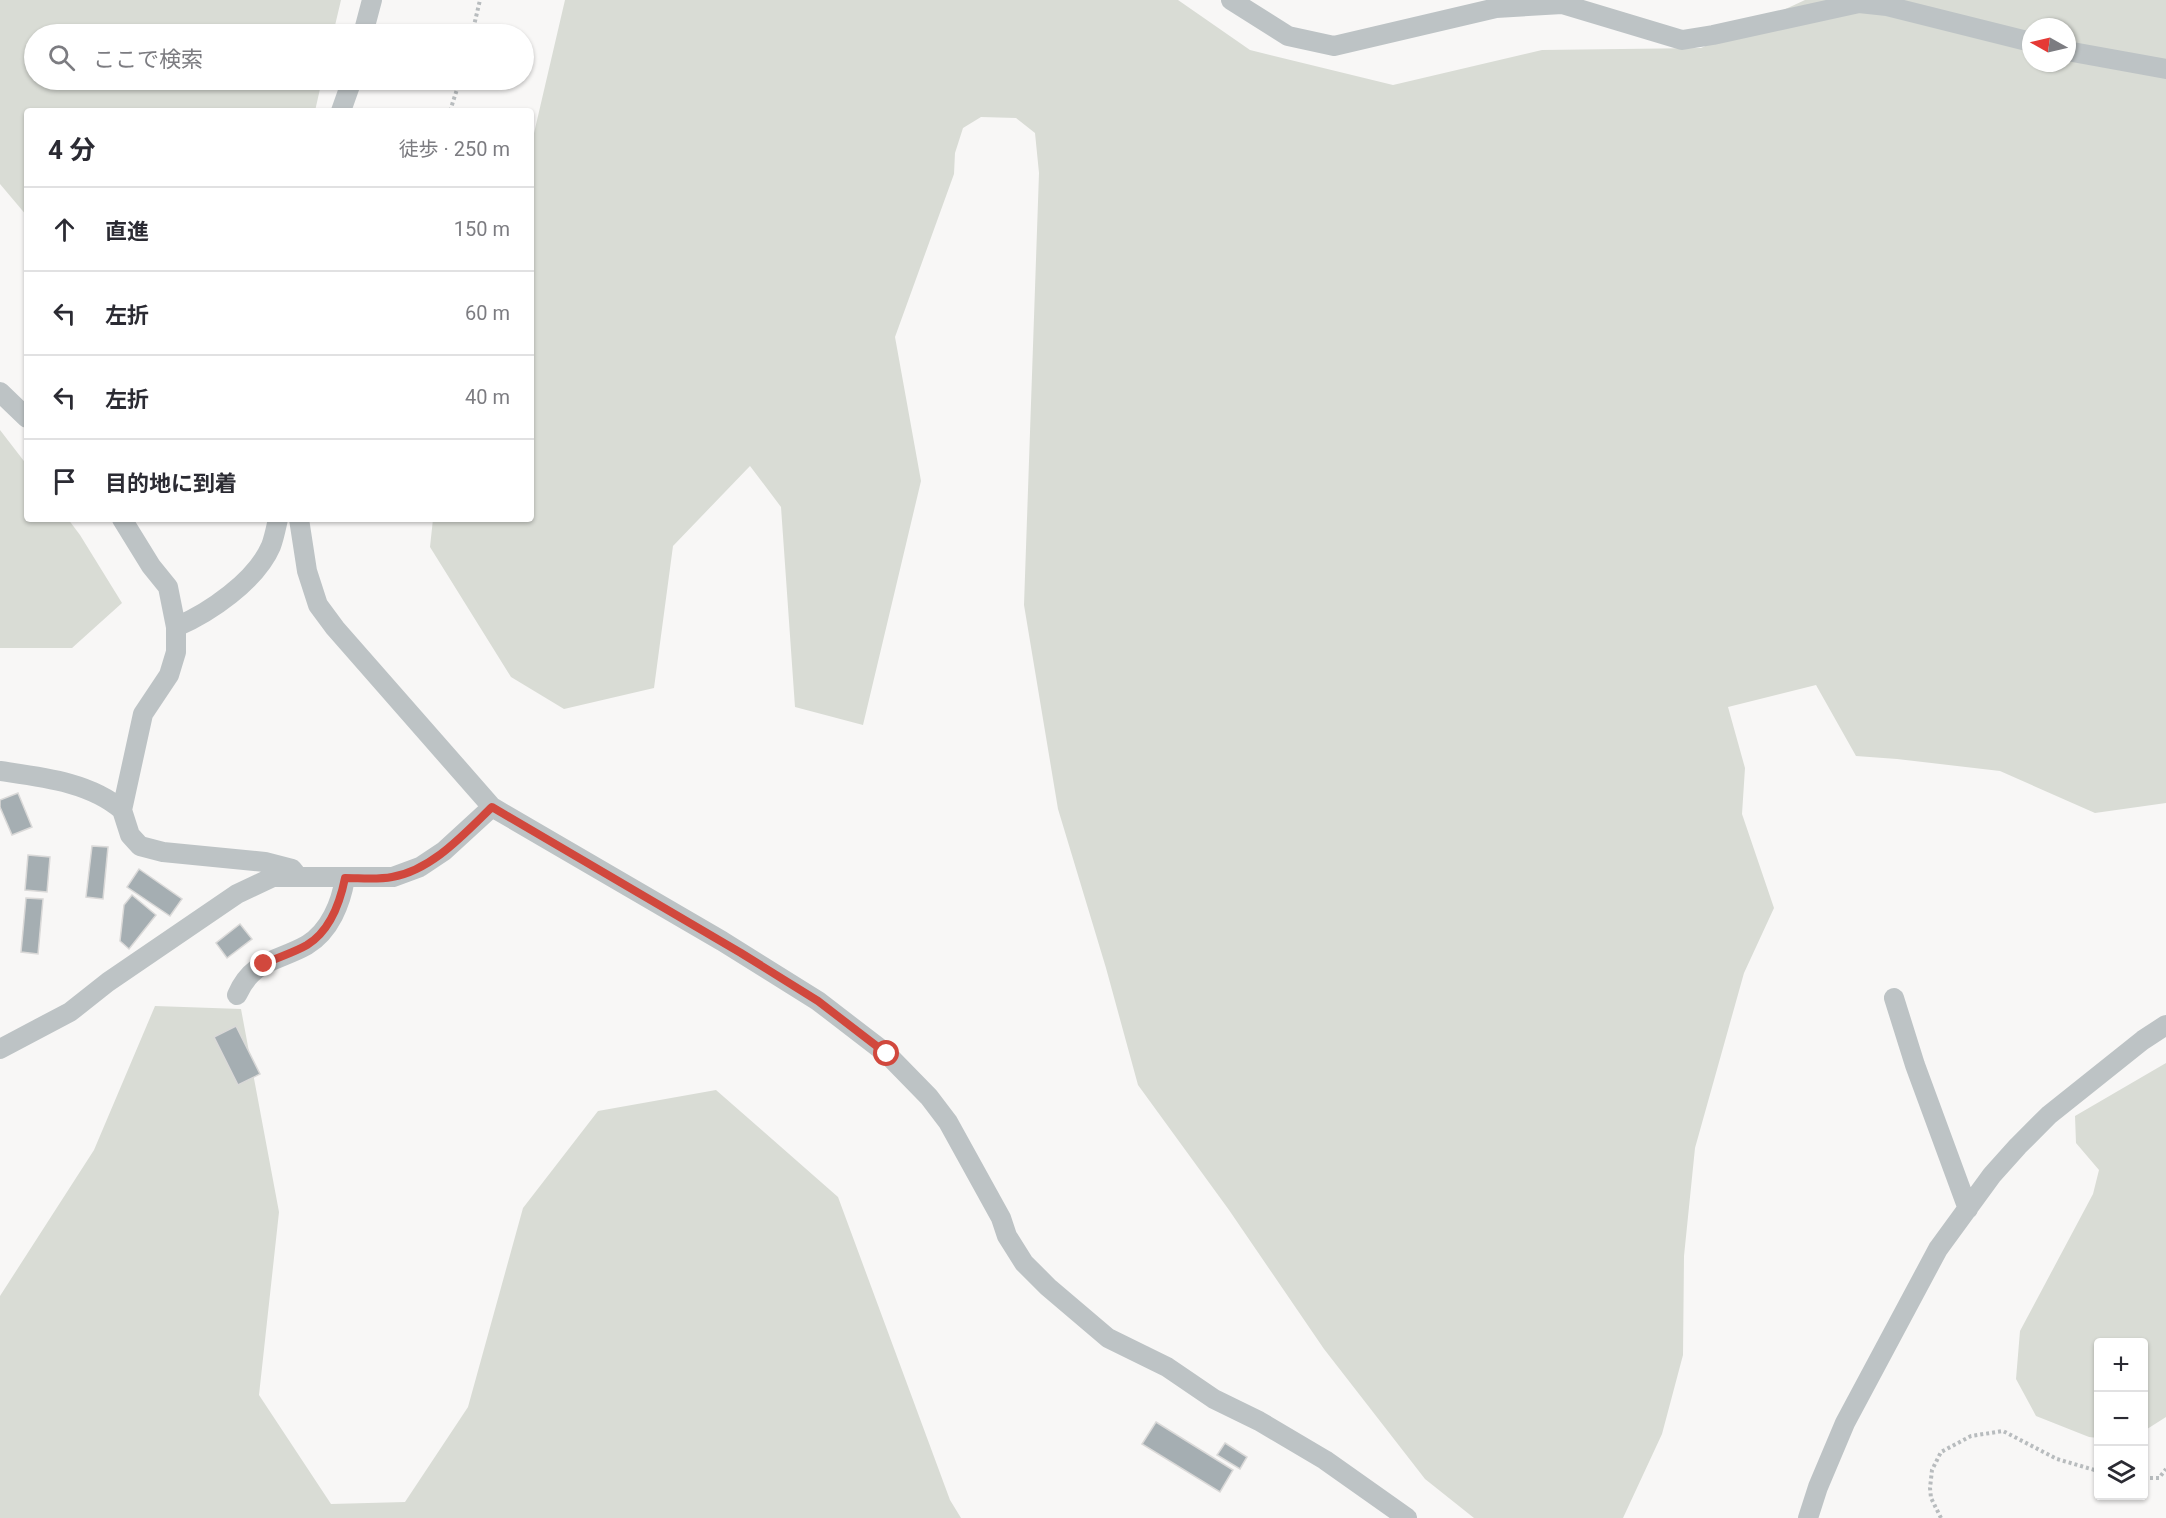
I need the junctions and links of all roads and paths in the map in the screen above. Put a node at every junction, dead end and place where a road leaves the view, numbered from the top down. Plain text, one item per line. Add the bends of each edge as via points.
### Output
1 (372, 0) edge
2 (480, 0) edge
3 (1231, 0) edge
4 (366, 24) edge
5 (474, 24) edge
6 (2022, 40) edge
7 (2076, 53) edge
8 (2166, 69) edge
9 (348, 90) edge
10 (457, 90) edge
11 (342, 108) edge
12 (451, 108) edge
13 (0, 392) edge
14 (24, 415) edge
15 (124, 522) edge
16 (277, 522) edge
17 (299, 522) edge
18 (176, 627) junction
19 (0, 771) edge
20 (492, 807) junction
21 (122, 810) junction
22 (298, 876) junction
23 (345, 878) junction
24 (237, 995) dead end
25 (1894, 998) dead end
26 (2166, 1025) edge
27 (0, 1049) edge
28 (1968, 1209) junction
29 (2166, 1469) edge
30 (2094, 1470) edge
31 (2148, 1478) edge
32 (1407, 1518) edge
33 (1808, 1518) edge
34 (1941, 1518) edge

1 - 4 street
2 - 5 path
3 - 6 street via 1287,36 1334,46 1496,8 1562,4 1682,39 1859,3 1887,6
7 - 8 street
9 - 11 street
10 - 12 path
13 - 14 street
15 - 18 street via 168,587
16 - 18 street via 271,547 250,577 215,605
17 - 20 street via 307,572 318,605
18 - 21 street via 176,652 170,675 143,714
19 - 21 street via 99,794
20 - 23 street via 444,851 420,867 393,877
20 - 32 street via 722,941 818,1001 860,1033 912,1079 948,1122 1007,1236 1024,1263 1048,1287 1108,1338 1167,1367 1214,1399 1325,1461
21 - 22 street via 130,835 140,846 163,852 265,862 292,869
22 - 23 street
22 - 27 street via 273,877 237,894 70,1012
23 - 24 street via 341,899 324,931 307,945 251,972
25 - 28 street
26 - 28 street via 2049,1115 2005,1161
28 - 33 street via 1938,1249 1845,1423
29 - 31 path via 2159,1478
30 - 34 path via 2057,1459 2003,1431 1971,1436 1941,1452 1932,1470 1931,1498

